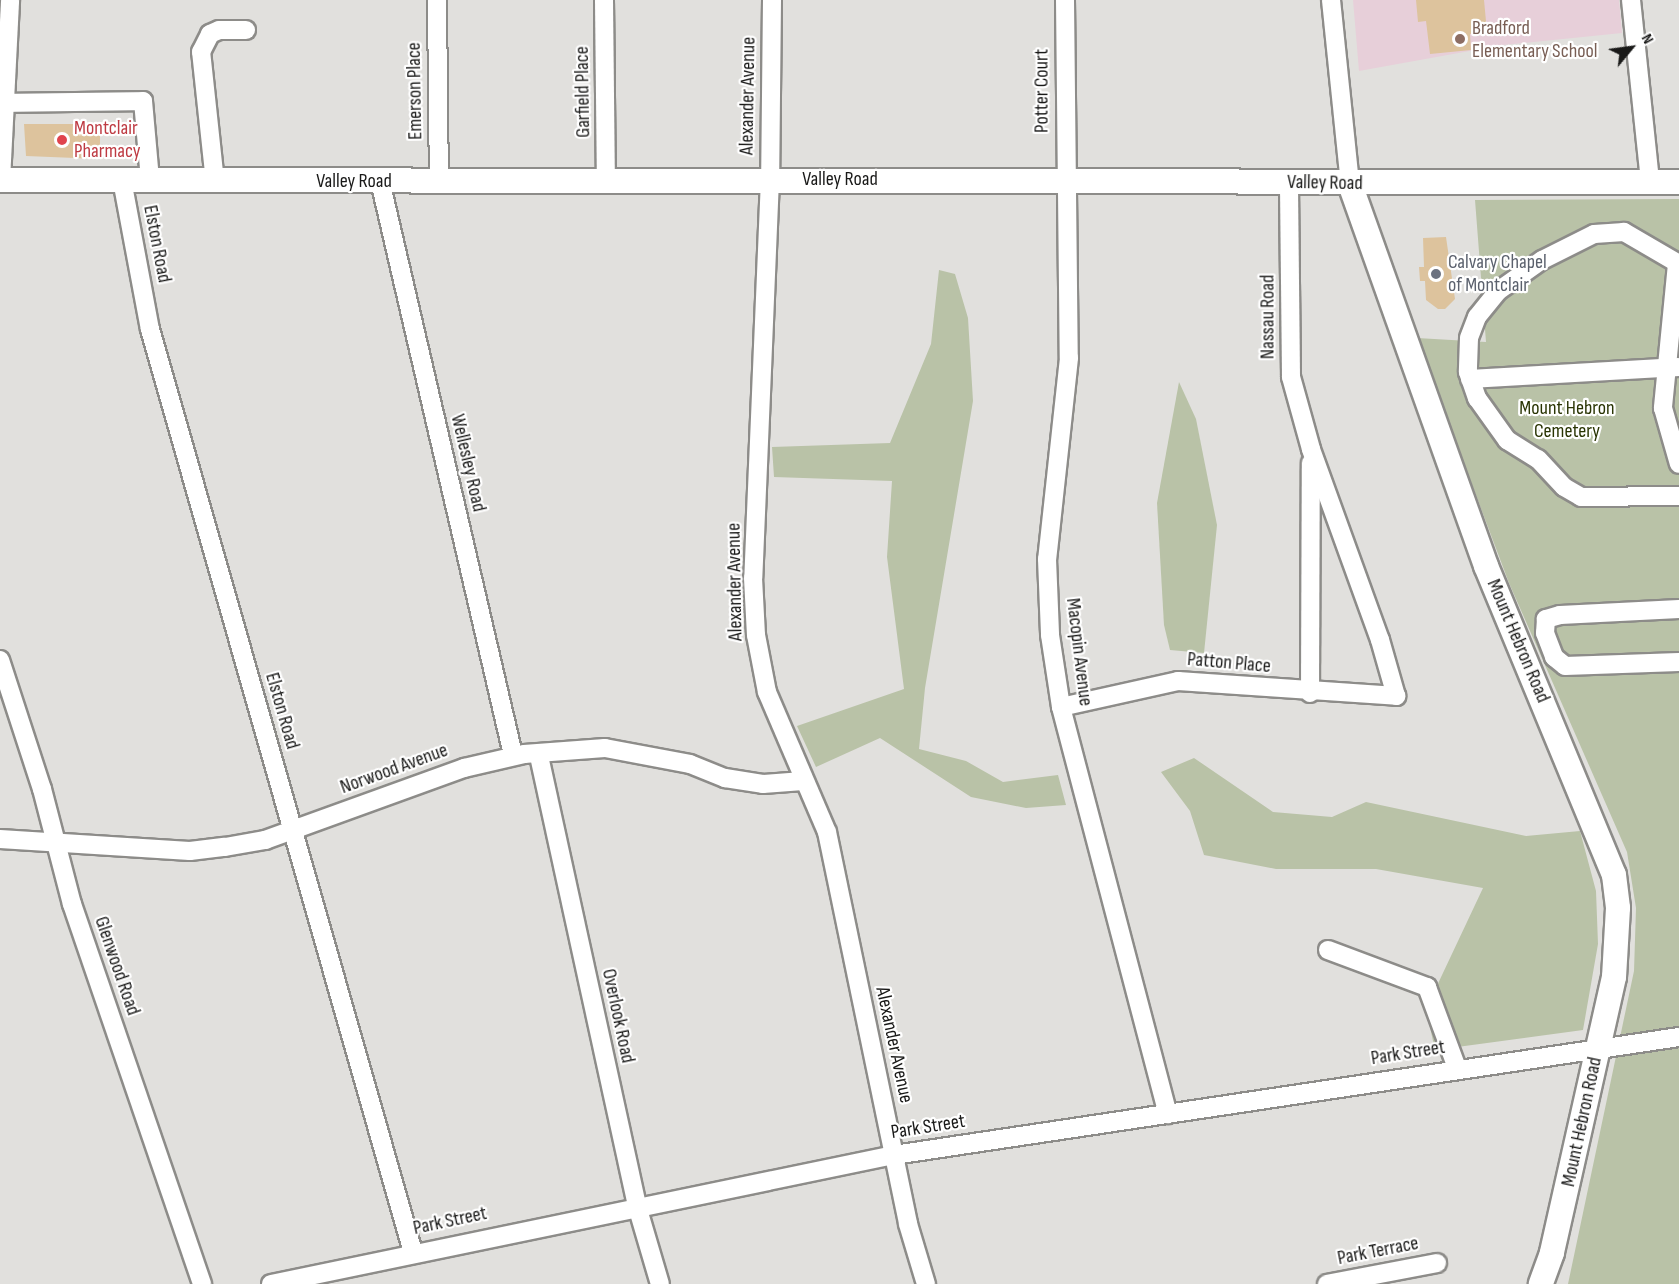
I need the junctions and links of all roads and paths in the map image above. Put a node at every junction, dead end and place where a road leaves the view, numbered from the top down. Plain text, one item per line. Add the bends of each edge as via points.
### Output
1 (437, 0) edge
2 (604, 0) edge
3 (772, 0) edge
4 (1065, 0) edge
5 (1331, 0) edge
6 (1631, 0) edge
7 (6, 5) edge
8 (246, 30) dead end
9 (5, 103) junction
10 (770, 179) junction
11 (1, 180) edge
12 (122, 180) junction
13 (150, 180) junction
14 (380, 181) junction
15 (439, 181) junction
16 (215, 182) junction
17 (1650, 182) junction
18 (1679, 182) edge
19 (606, 183) junction
20 (1065, 183) junction
21 (1289, 183) junction
22 (1350, 184) junction
23 (1678, 264) edge
24 (1672, 368) edge
25 (1470, 379) junction
26 (1311, 449) junction
27 (1679, 464) edge
28 (1679, 496) edge
29 (1679, 609) edge
30 (0, 660) edge
31 (1679, 662) edge
32 (1310, 693) junction
33 (1396, 696) joint
34 (1061, 707) junction
35 (513, 755) junction
36 (539, 756) junction
37 (803, 781) junction
38 (291, 830) junction
39 (0, 839) edge
40 (54, 842) junction
41 (1328, 950) dead end
42 (1679, 1037) edge
43 (1598, 1047) junction
44 (1457, 1068) junction
45 (1168, 1114) junction
46 (894, 1155) junction
47 (637, 1206) junction
48 (413, 1252) junction
49 (1437, 1263) dead end
50 (202, 1284) edge
51 (271, 1284) edge
52 (660, 1284) edge
53 (926, 1284) edge
54 (1327, 1284) edge
55 (1541, 1284) edge

1 - 15 street, Emerson Place
2 - 19 street, Garfield Place
3 - 10 street, Alexander Avenue
4 - 20 street, Potter Court
5 - 22 street, Mount Hebron Road
6 - 17 street
7 - 9 street
8 - 16 street via 210,34 201,52
9 - 11 street
9 - 13 street via 143,101
10 - 19 main road, Valley Road
10 - 20 main road, Valley Road
10 - 37 street, Alexander Avenue via 753,578 756,635 767,692
11 - 12 main road, Valley Road
12 - 13 main road, Valley Road
12 - 38 street, Elston Road via 150,329
13 - 16 main road, Valley Road
14 - 15 main road, Valley Road
14 - 16 main road, Valley Road
14 - 35 street, Wellesley Road
15 - 19 main road, Valley Road
17 - 18 main road, Valley Road
17 - 22 main road, Valley Road
20 - 21 main road, Valley Road
20 - 34 street, Macopin Avenue via 1068,358 1047,559 1050,635
21 - 22 main road, Valley Road
21 - 26 street, Nassau Road via 1291,377
22 - 43 main road, Mount Hebron Road via 1486,566 1614,875 1618,908 1614,977
23 - 24 street via 1669,359
23 - 25 street via 1624,232 1594,234 1542,260 1498,291 1477,317 1469,339
24 - 25 street
24 - 27 street via 1664,408
25 - 28 street via 1477,398 1507,440 1538,459 1564,487 1581,497
26 - 32 street, Nassau Road
26 - 33 street, Nassau Road via 1380,640
29 - 31 street via 1560,615 1546,619 1545,633 1554,657 1565,666
30 - 40 street, Glenwood Road via 42,789
32 - 33 street, Patton Place
32 - 34 street, Patton Place via 1178,681
34 - 45 street, Macopin Avenue
35 - 36 street, Norwood Avenue
35 - 38 street, Norwood Avenue via 464,768
36 - 37 street, Norwood Avenue via 605,748 690,764 725,778 763,784
36 - 47 street, Overlook Road
37 - 46 street, Alexander Avenue via 826,832
38 - 40 street, Norwood Avenue via 265,840 190,851
38 - 48 street, Elston Road
39 - 40 street, Norwood Avenue
40 - 50 street, Glenwood Road
41 - 44 street via 1427,987
42 - 43 street, Park Street
43 - 44 street, Park Street
43 - 55 main road, Mount Hebron Road via 1552,1253
44 - 45 street, Park Street
45 - 46 street, Park Street
46 - 47 street, Park Street
46 - 53 street, Alexander Avenue via 914,1249
47 - 48 street, Park Street
47 - 52 street, Overlook Road
48 - 51 street, Park Street
49 - 54 street, Park Terrace

